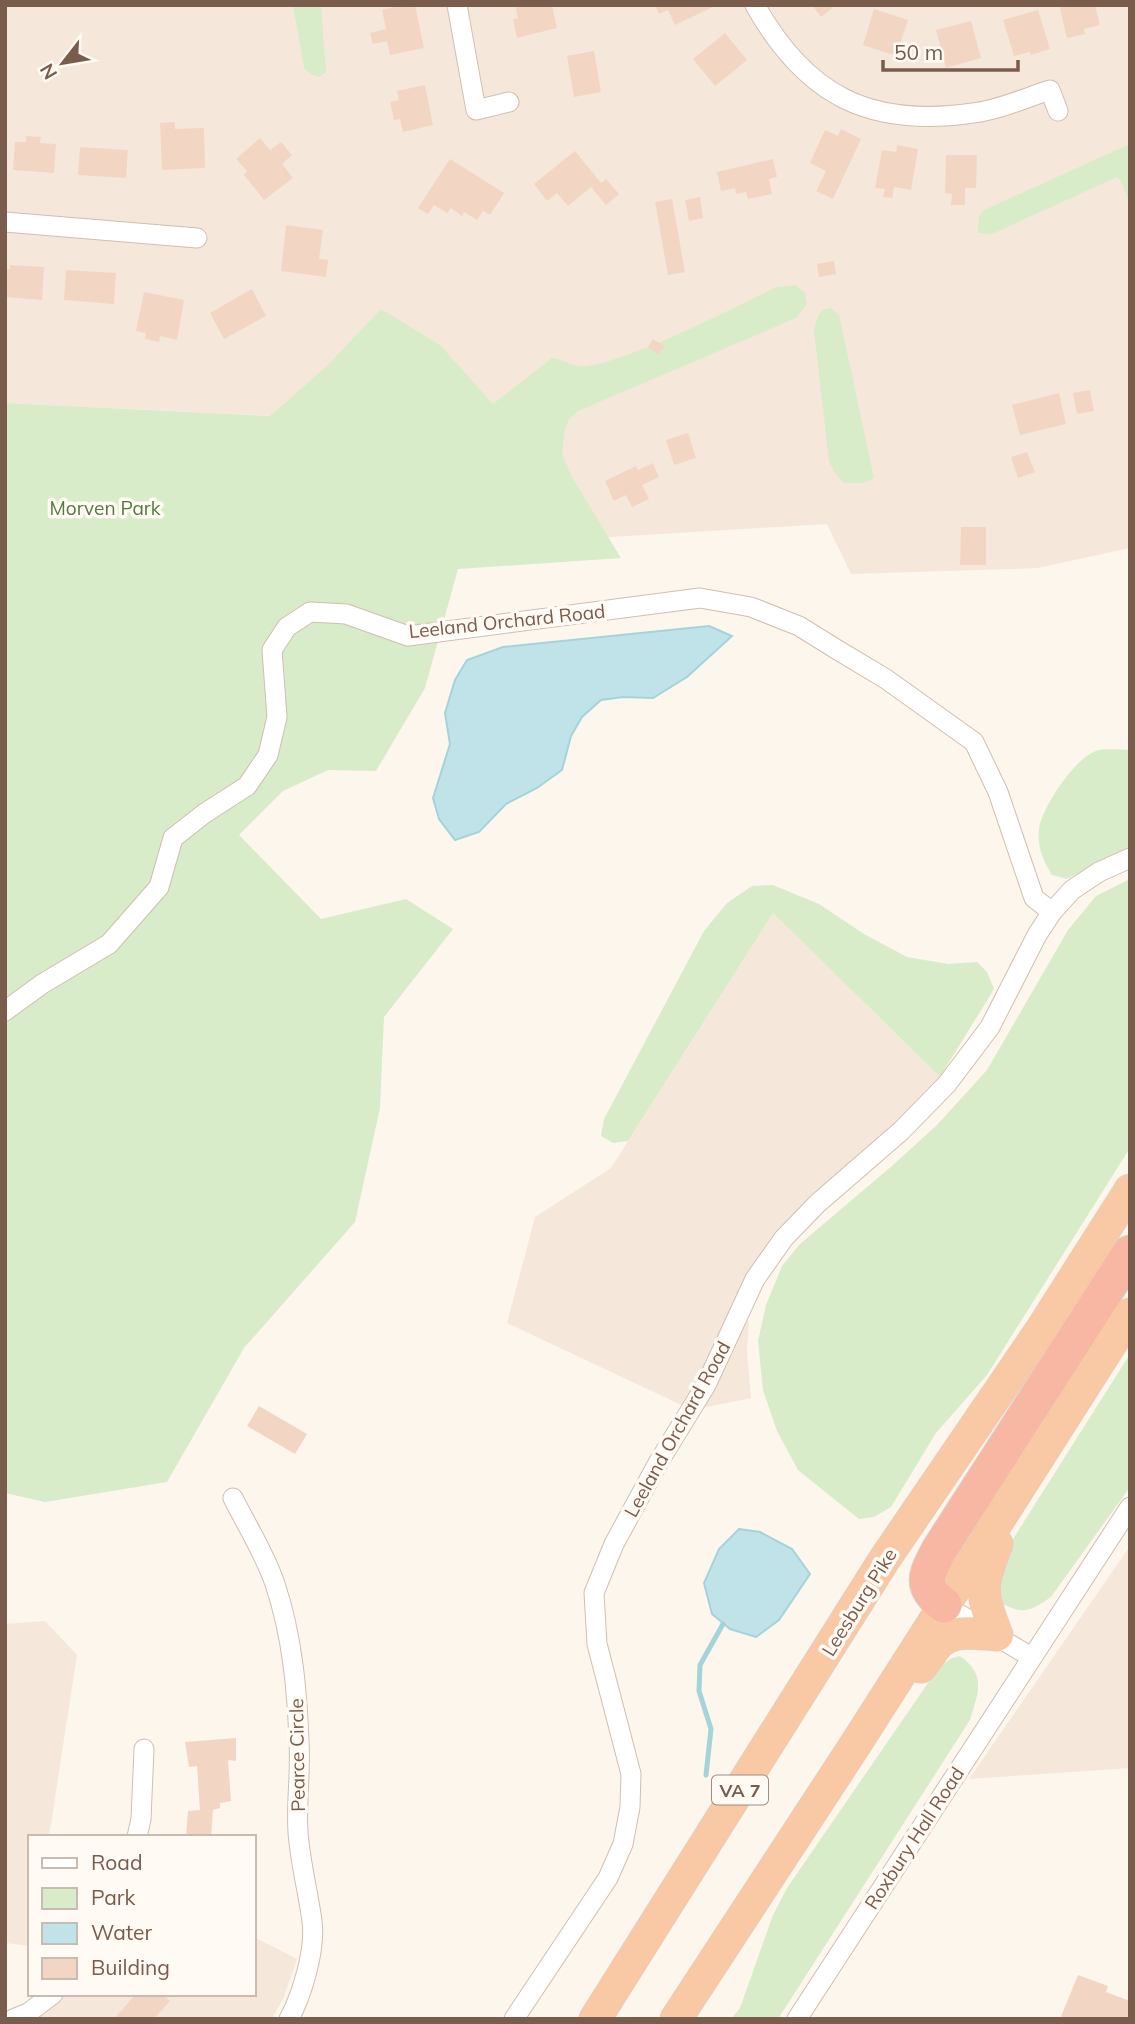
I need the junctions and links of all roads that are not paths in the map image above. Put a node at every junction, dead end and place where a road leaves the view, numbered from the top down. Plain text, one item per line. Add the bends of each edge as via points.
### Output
1 (457, 5) edge
2 (754, 5) edge
3 (509, 102) dead end
4 (1058, 111) dead end
5 (5, 222) edge
6 (197, 237) dead end
7 (1130, 858) edge
8 (1052, 912) junction
9 (5, 1011) edge
10 (1130, 1190) edge
11 (1130, 1254) edge
12 (1130, 1314) edge
13 (1018, 1491) junction
14 (233, 1498) dead end
15 (1130, 1507) edge
16 (944, 1605) junction
17 (997, 1635) junction
18 (1031, 1657) junction
19 (857, 1742) junction
20 (144, 1749) dead end
21 (137, 1835) edge
22 (50, 1996) edge
23 (13, 2019) edge
24 (289, 2019) edge
25 (514, 2019) edge
26 (595, 2019) edge
27 (676, 2019) edge
28 (797, 2019) edge

1 - 3 street via 476,110
2 - 4 street via 800,68 827,91 860,107 925,118 976,113 1050,90
5 - 6 street
7 - 8 street, Leeland Orchard Road via 1072,890
8 - 9 street, Leeland Orchard Road via 1034,898 998,792 974,742 886,679 799,626 751,607 700,598 408,636 346,614 310,612 287,627 272,650 277,717 268,755 247,786 173,838 159,887 109,944
8 - 25 street, Leeland Orchard Road via 990,1027 947,1084 818,1203 784,1238 755,1279 705,1385 614,1544 594,1593 597,1644 631,1774 624,1844 608,1878
10 - 26 highway, Leesburg Pike / VA 7 via 884,1560
11 - 16 highway via 939,1550 926,1585
12 - 13 highway
13 - 16 highway
13 - 17 highway via 983,1587 983,1600
14 - 24 street, Pearce Circle via 275,1584 293,1663 300,1744 298,1831 313,1923 307,1967
15 - 18 street, Roxbury Hall Road
16 - 17 street
16 - 19 highway
17 - 18 street
17 - 19 highway via 963,1633 942,1641
18 - 28 street, Roxbury Hall Road
19 - 27 highway
20 - 21 street
22 - 23 street

